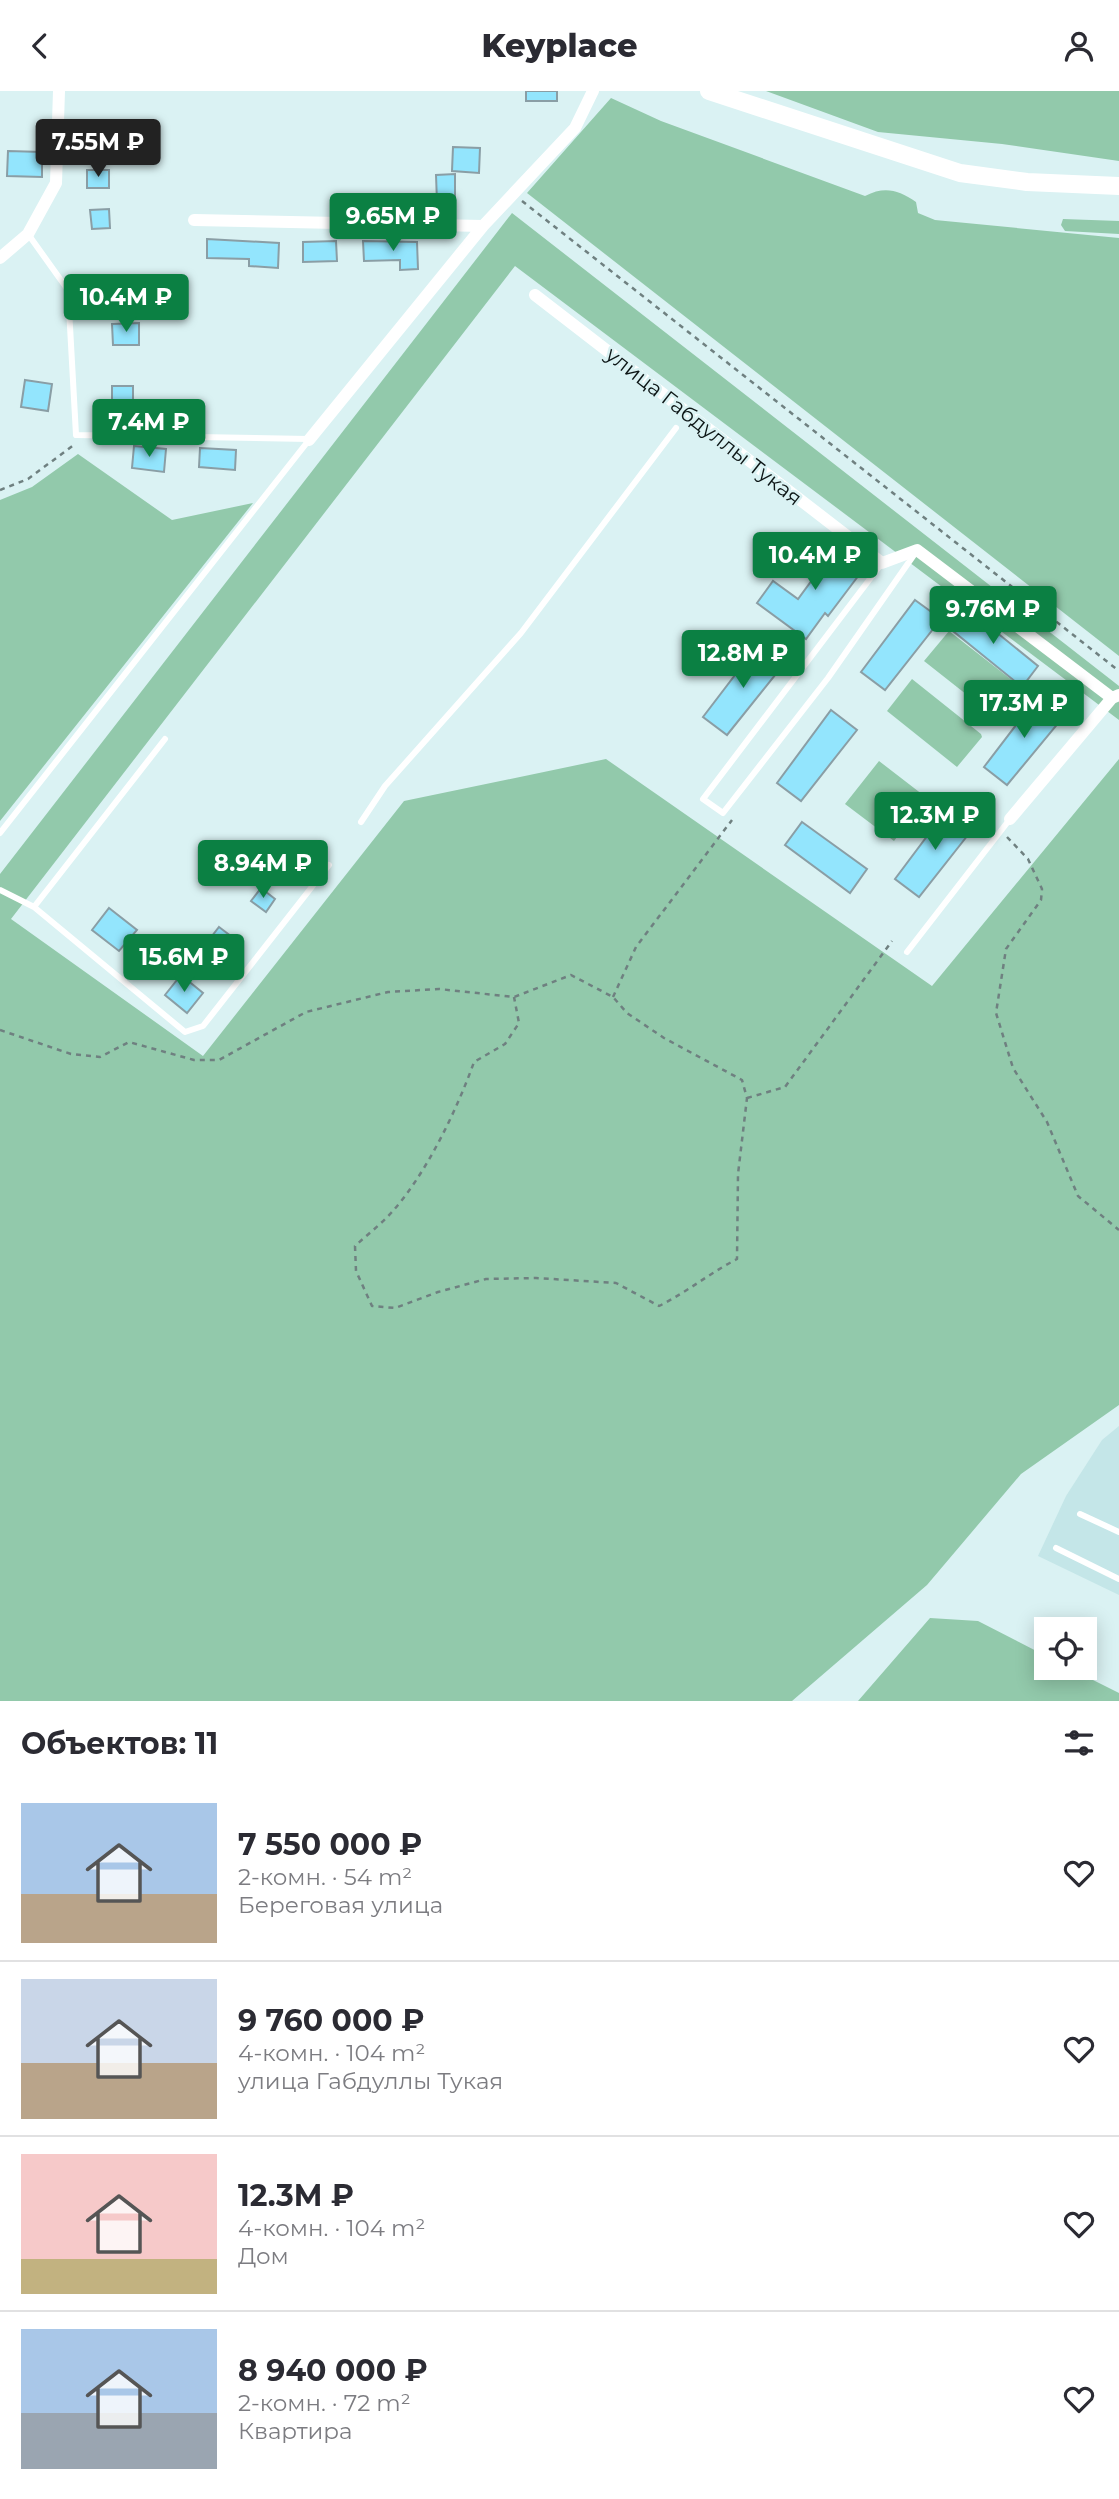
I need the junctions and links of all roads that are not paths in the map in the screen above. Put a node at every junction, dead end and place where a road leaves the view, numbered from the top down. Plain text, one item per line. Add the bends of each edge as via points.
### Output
1 (59, 91) edge
2 (593, 91) edge
3 (709, 91) edge
4 (1119, 186) edge
5 (194, 220) dead end
6 (483, 226) junction
7 (29, 234) junction
8 (0, 258) edge
9 (536, 295) dead end
10 (676, 428) dead end
11 (309, 439) junction
12 (917, 550) junction
13 (882, 563) junction
14 (1116, 697) edge
15 (165, 739) dead end
16 (1010, 819) joint
17 (360, 822) dead end
18 (0, 833) edge
19 (329, 865) dead end
20 (0, 890) edge
21 (34, 907) junction
22 (907, 952) dead end
23 (1080, 1514) dead end
24 (1119, 1532) edge
25 (1056, 1548) dead end
26 (1119, 1579) edge

1 - 7 street via 56,183
2 - 6 street via 575,128
3 - 4 street via 960,173 1027,182
5 - 6 street
6 - 11 street
7 - 8 street
7 - 11 lane via 68,291 76,435
9 - 13 street, улица Габдуллы Тукая
10 - 17 lane via 521,633 385,786
11 - 18 lane
12 - 13 street
12 - 13 lane via 828,678 723,813 703,799
12 - 14 street
14 - 16 street
15 - 21 lane
16 - 22 lane
19 - 21 lane via 203,1026 186,1032
20 - 21 lane
23 - 24 lane
25 - 26 lane

